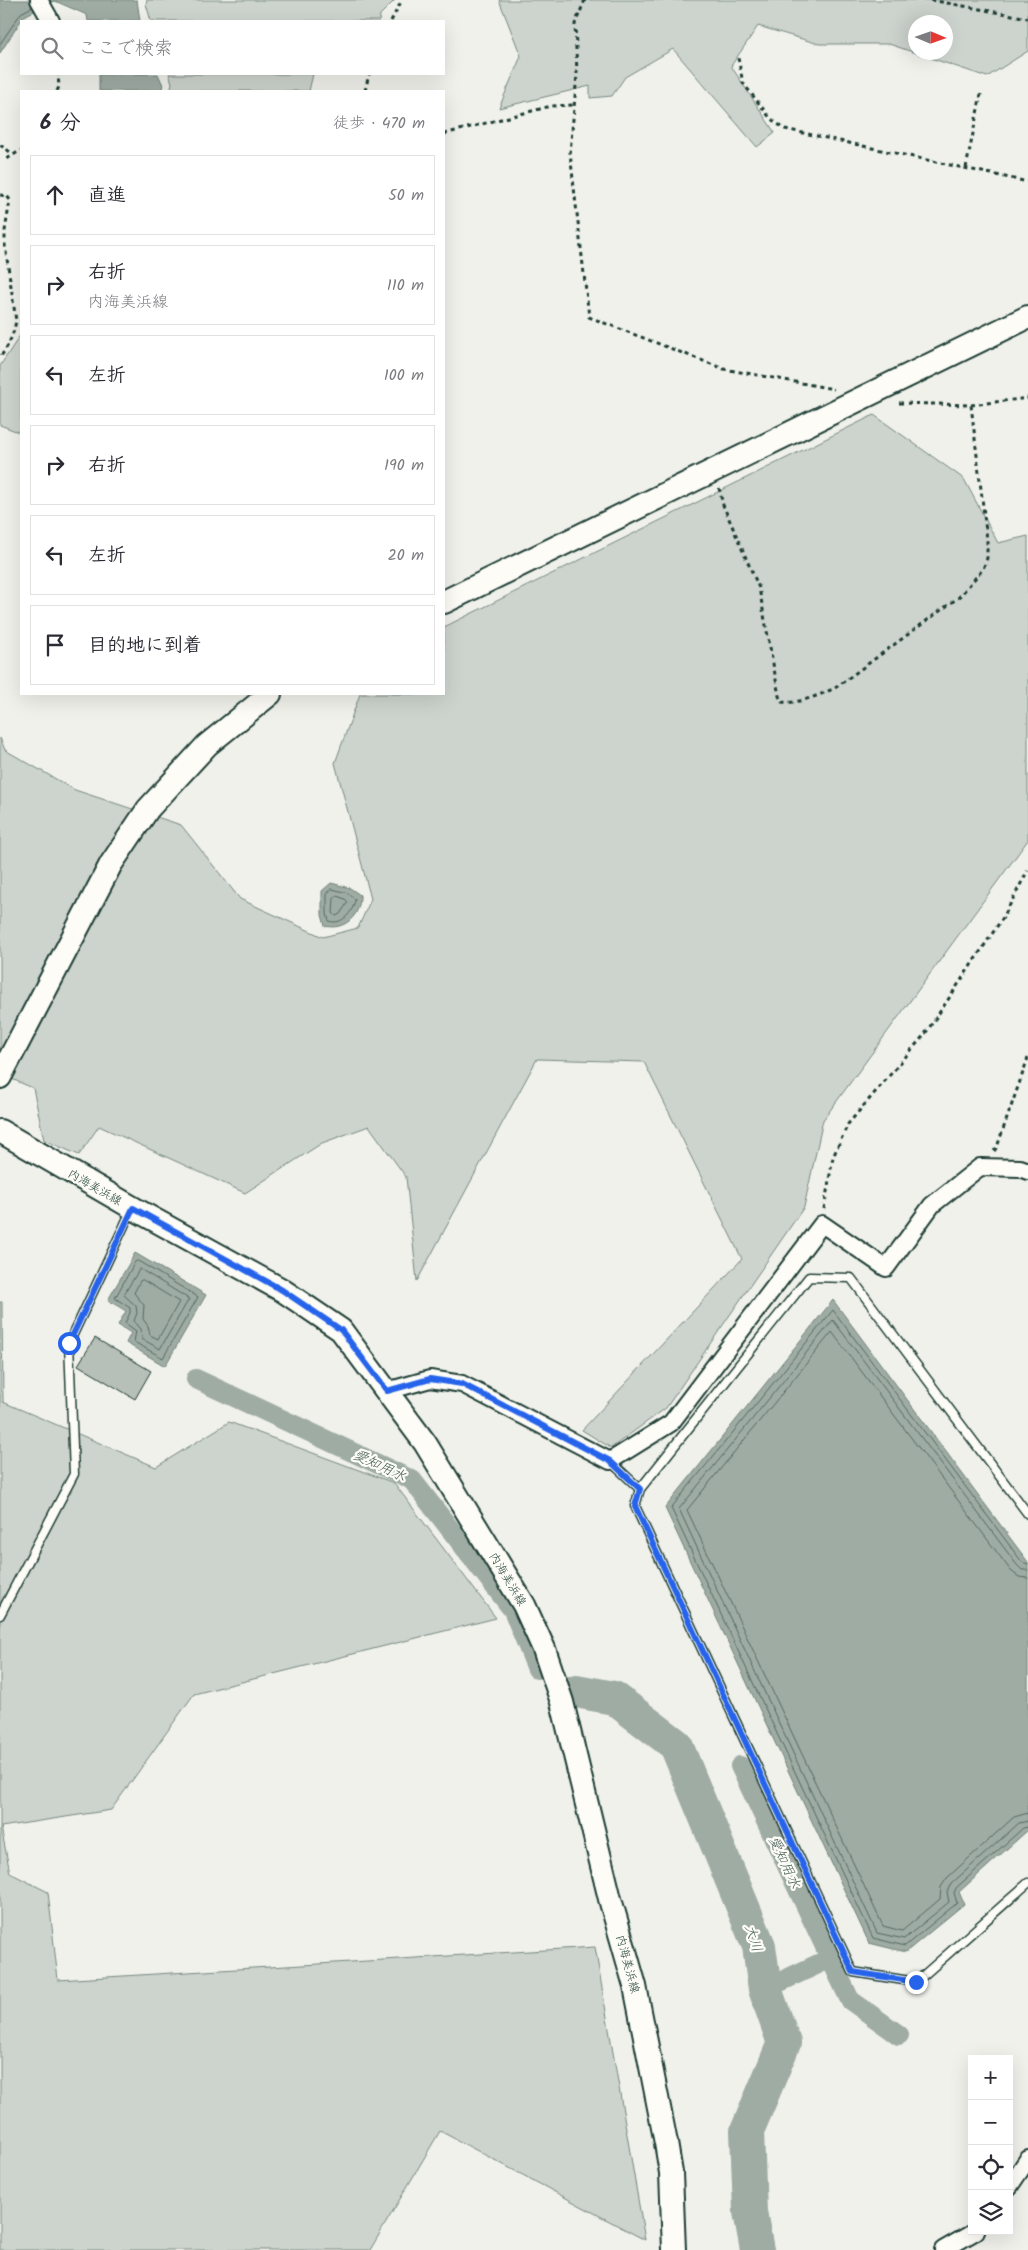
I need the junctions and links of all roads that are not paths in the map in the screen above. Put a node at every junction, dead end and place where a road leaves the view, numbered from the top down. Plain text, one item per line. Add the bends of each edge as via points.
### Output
1 (39, 0) edge
2 (50, 20) edge
3 (1028, 318) edge
4 (445, 602) edge
5 (269, 695) edge
6 (0, 1077) edge
7 (0, 1131) edge
8 (1028, 1171) edge
9 (133, 1208) junction
10 (387, 1391) junction
11 (610, 1461) junction
12 (640, 1489) junction
13 (1028, 1514) edge
14 (0, 1615) edge
15 (1028, 1883) edge
16 (1028, 2159) edge
17 (1013, 2182) edge
18 (969, 2235) edge
19 (674, 2250) edge
20 (943, 2250) edge

1 - 2 street
3 - 4 main road
5 - 6 main road via 207,745 148,809 111,864
7 - 9 main road, 内海美浜線
8 - 11 street via 980,1167 932,1206 886,1268 822,1224 671,1423
9 - 10 main road, 内海美浜線 via 282,1290 341,1330
9 - 14 lane via 69,1343 74,1474
10 - 11 street via 430,1379 462,1384
10 - 19 main road, 内海美浜線 via 425,1443 524,1605 559,1693 635,1986 666,2143
11 - 12 lane
12 - 13 lane via 809,1277 850,1278
12 - 15 lane via 635,1506 853,1972 916,1982
16 - 17 street
18 - 20 street

